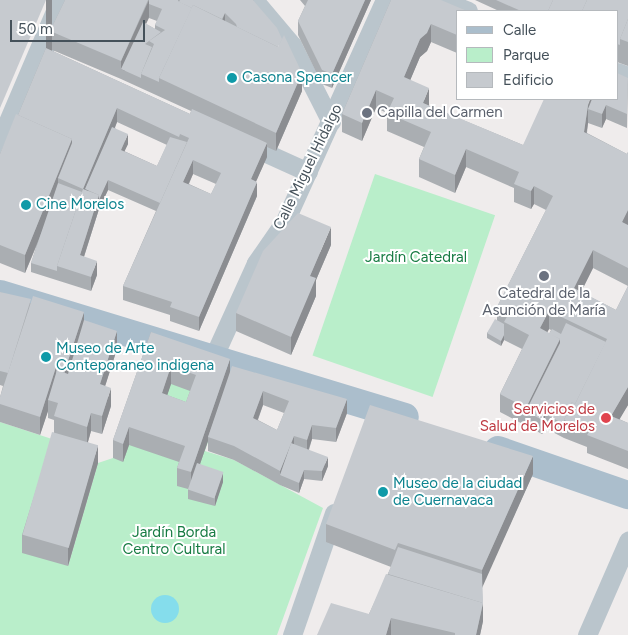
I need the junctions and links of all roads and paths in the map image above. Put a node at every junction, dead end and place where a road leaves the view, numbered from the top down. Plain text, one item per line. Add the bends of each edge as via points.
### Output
1 (63, 0) edge
2 (254, 0) edge
3 (385, 0) edge
4 (441, 0) edge
5 (466, 10) edge
6 (331, 122) junction
7 (227, 135) edge
8 (0, 148) edge
9 (308, 172) junction
10 (0, 294) edge
11 (213, 358) junction
12 (426, 425) edge
13 (472, 441) edge
14 (628, 495) edge
15 (339, 499) edge
16 (628, 541) edge
17 (292, 635) edge
18 (587, 635) edge

1 - 8 street via 48,58
2 - 6 street via 292,45
3 - 6 street, Calle Miguel Hidalgo
4 - 5 street
6 - 9 street, Calle Miguel Hidalgo
7 - 9 street
9 - 11 street, Calle Miguel Hidalgo via 284,221 256,263
10 - 11 main road
11 - 12 main road via 368,416
13 - 14 main road
15 - 17 street
16 - 18 street

